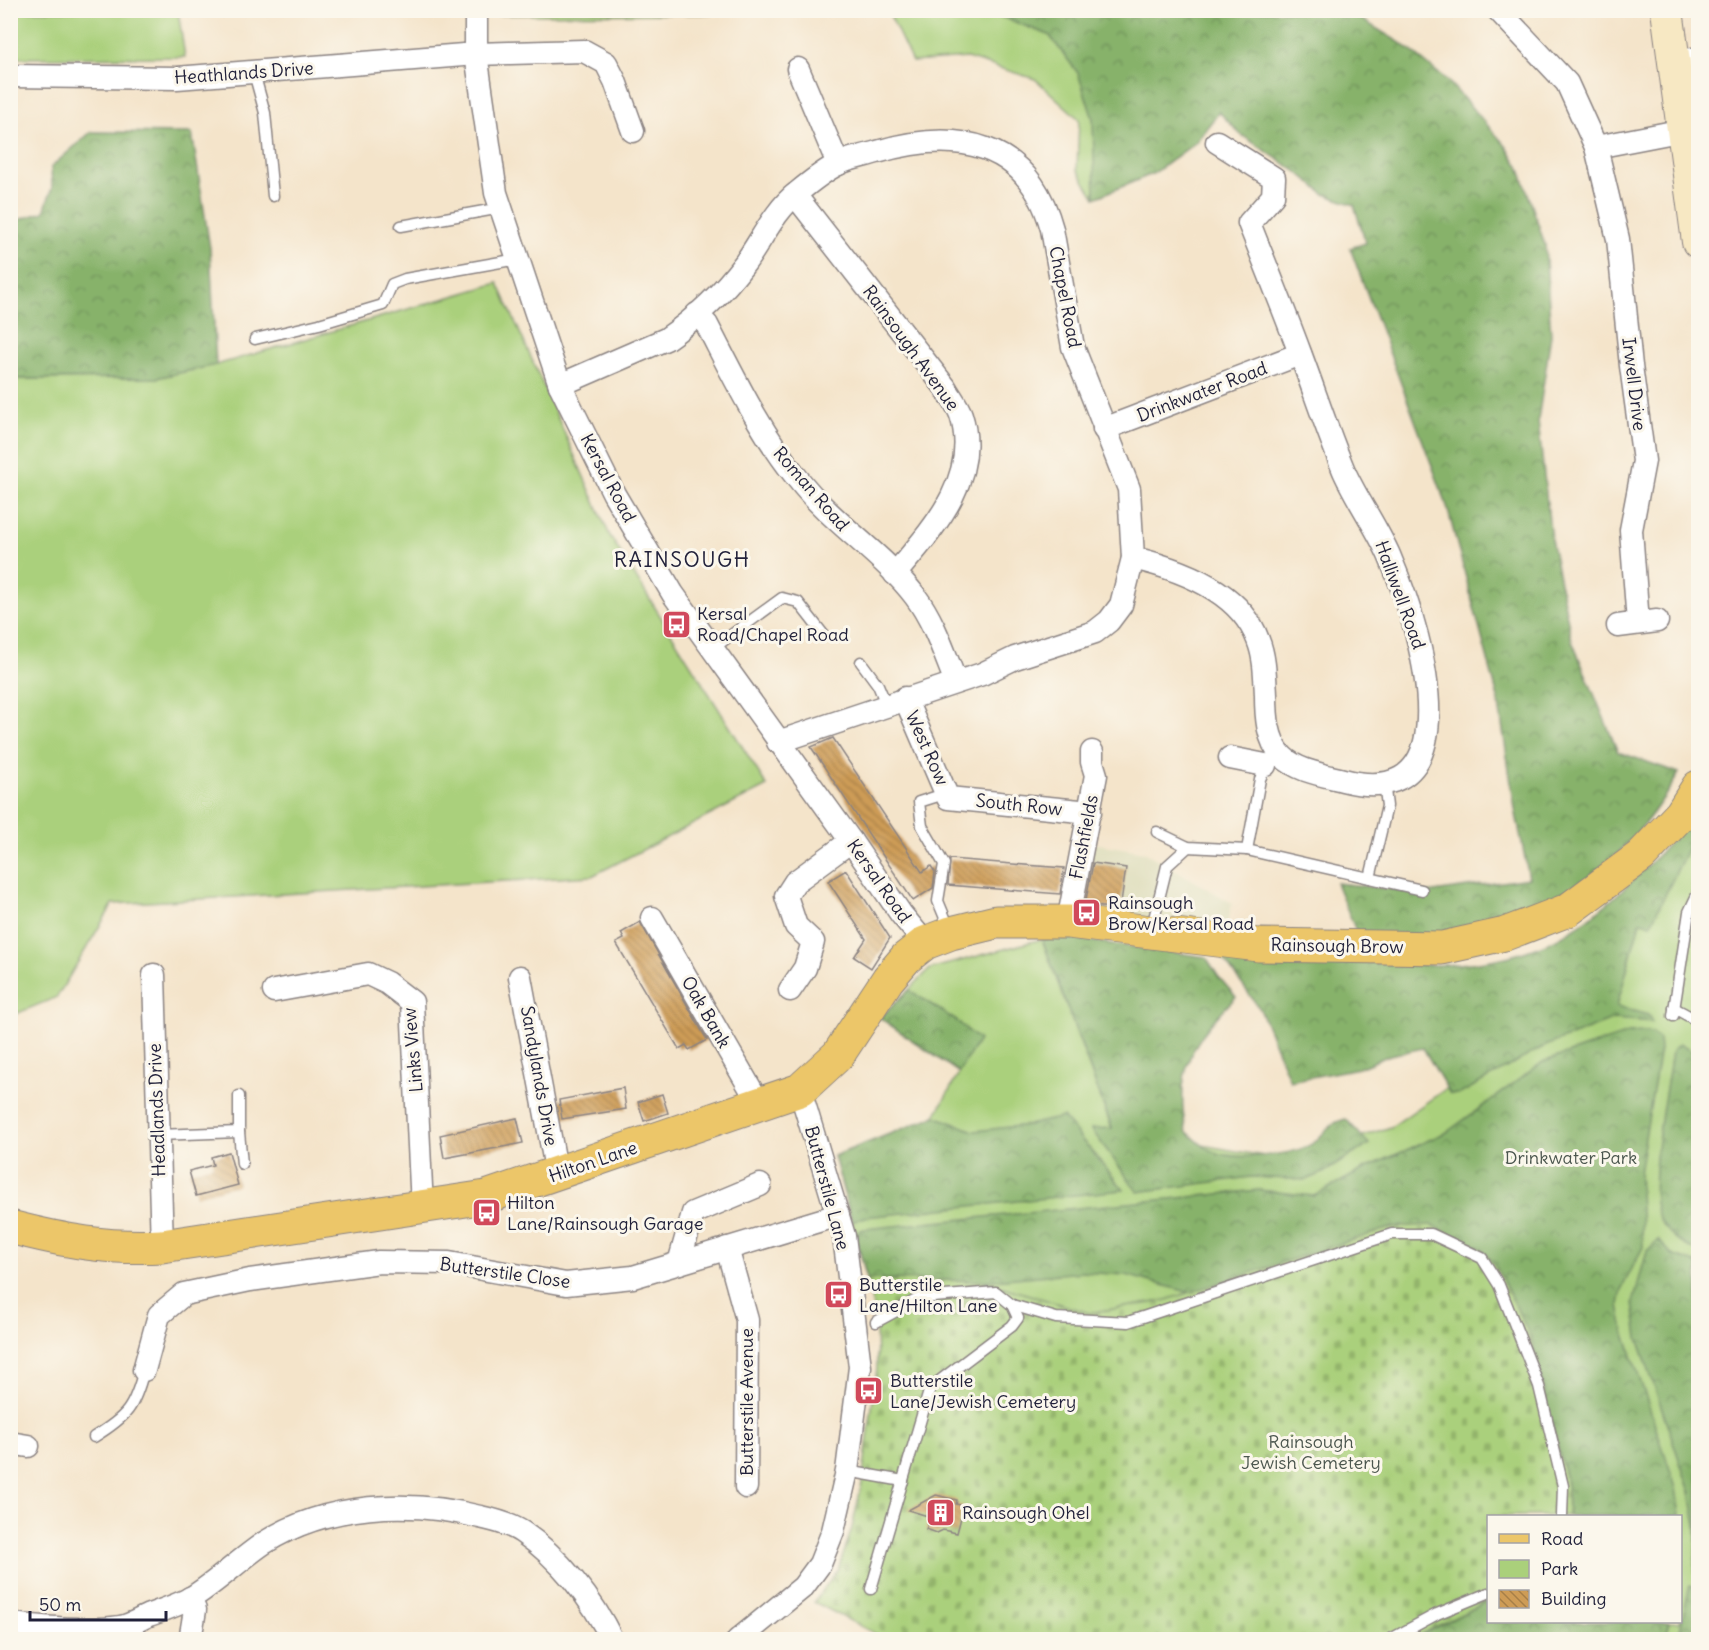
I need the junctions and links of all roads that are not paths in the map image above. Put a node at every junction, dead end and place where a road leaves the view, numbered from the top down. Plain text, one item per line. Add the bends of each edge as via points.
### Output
1 (476, 10) edge
2 (1498, 10) edge
3 (1667, 10) edge
4 (476, 54) junction
5 (1687, 60) edge
6 (798, 69) dead end
7 (254, 73) junction
8 (10, 76) edge
9 (1684, 130) junction
10 (633, 131) dead end
11 (1217, 142) dead end
12 (1596, 147) junction
13 (838, 164) junction
14 (795, 195) junction
15 (273, 196) dead end
16 (501, 208) junction
17 (401, 226) dead end
18 (1697, 226) edge
19 (518, 259) junction
20 (697, 314) junction
21 (255, 339) dead end
22 (1300, 354) junction
23 (560, 385) junction
24 (1104, 429) junction
25 (1133, 558) junction
26 (895, 574) junction
27 (1638, 623) dead end
28 (823, 634) dead end
29 (712, 649) junction
30 (861, 662) dead end
31 (956, 682) junction
32 (895, 701) junction
33 (778, 742) junction
34 (1092, 752) dead end
35 (1230, 758) dead end
36 (1273, 761) junction
37 (1384, 782) junction
38 (1698, 787) edge
39 (948, 798) junction
40 (1090, 812) junction
41 (1157, 832) dead end
42 (851, 841) junction
43 (1188, 847) junction
44 (1247, 850) junction
45 (1370, 878) junction
46 (1422, 890) dead end
47 (1698, 893) edge
48 (652, 918) dead end
49 (1068, 922) junction
50 (1150, 933) junction
51 (938, 938) junction
52 (154, 975) dead end
53 (520, 977) dead end
54 (790, 990) dead end
55 (274, 991) dead end
56 (1698, 1021) edge
57 (800, 1090) junction
58 (239, 1096) dead end
59 (760, 1105) junction
60 (239, 1132) junction
61 (157, 1135) junction
62 (242, 1164) dead end
63 (557, 1174) junction
64 (760, 1185) dead end
65 (422, 1207) junction
66 (838, 1215) junction
67 (10, 1227) edge
68 (162, 1246) junction
69 (727, 1248) junction
70 (679, 1263) junction
71 (1012, 1305) junction
72 (876, 1322) dead end
73 (144, 1370) joint
74 (94, 1437) dead end
75 (847, 1471) junction
76 (903, 1481) junction
77 (746, 1487) dead end
78 (1562, 1515) edge
79 (871, 1589) dead end
80 (1487, 1593) edge
81 (190, 1598) junction
82 (10, 1624) edge
83 (190, 1640) edge
84 (612, 1640) edge
85 (738, 1640) edge
86 (1389, 1640) edge

1 - 4 street, Kersal Road
2 - 12 street, Irwell Drive via 1568,83
3 - 5 street
4 - 7 street, Heathlands Drive
4 - 10 street, Heathlands Drive via 584,51 596,56 606,63 615,81
4 - 16 street, Kersal Road
5 - 9 street
6 - 13 street
7 - 8 street, Heathlands Drive via 177,78
7 - 15 lane via 265,113
9 - 12 street
9 - 18 street
11 - 22 street, Halliwell Road via 1274,178 1273,196 1249,223
12 - 27 street, Irwell Drive via 1618,239 1644,462 1631,530
13 - 14 street, Chapel Road
13 - 24 street, Chapel Road via 895,147 956,141 990,149 1015,165 1031,181 1047,212 1073,347
14 - 20 street, Chapel Road via 743,265
14 - 26 street, Rainsough Avenue via 945,387 961,414 967,441 958,488
16 - 17 lane
16 - 19 street, Kersal Road
19 - 21 lane via 405,279 392,284 383,305
19 - 23 street, Kersal Road
20 - 23 street, Chapel Road via 666,339
20 - 26 street, Roman Road via 759,426 798,480 841,526
22 - 24 street, Drinkwater Road
22 - 37 street, Halliwell Road via 1348,479 1389,555 1423,660 1430,715 1426,743 1408,771
23 - 29 street, Kersal Road via 614,494 673,594
24 - 25 street, Chapel Road via 1129,489
25 - 31 street, Chapel Road via 1121,604 1095,632
25 - 36 street via 1195,579 1248,619 1261,651
26 - 31 street, Roman Road via 930,620
28 - 29 lane via 798,602 782,598
29 - 33 street, Kersal Road
30 - 32 lane
31 - 32 street, Chapel Road
32 - 33 street, Chapel Road
32 - 39 street, West Row
33 - 42 street, Kersal Road
34 - 40 street, Flashfields via 1096,775
35 - 36 street, Halliwell Road
36 - 37 street, Halliwell Road via 1358,783
36 - 44 lane via 1260,779
37 - 45 lane via 1386,806
38 - 50 main road, Rainsough Brow via 1680,814 1641,856 1568,910 1505,934 1442,948 1259,945
39 - 40 street, South Row
39 - 51 lane via 938,796 919,802 921,826 944,864
40 - 49 street, Flashfields
41 - 43 lane
42 - 51 street, Kersal Road via 901,914
42 - 54 street via 795,882 786,896 796,926 813,942 805,968
43 - 44 lane
43 - 50 lane via 1167,866
44 - 45 lane
45 - 46 lane
47 - 56 lane via 1689,912 1673,1012
48 - 59 street, Oak Bank
49 - 50 main road, Rainsough Brow
49 - 51 main road, Rainsough Brow via 996,922
51 - 57 main road, Hilton Lane via 906,958 838,1055
52 - 61 street, Headlands Drive
53 - 63 street, Sandylands Drive
55 - 65 street, Links View via 368,974 412,1002
57 - 59 main road, Hilton Lane
57 - 66 street, Butterstile Lane
58 - 60 lane
59 - 63 main road, Hilton Lane
60 - 61 lane
60 - 62 lane
61 - 68 street, Headlands Drive
63 - 65 main road, Hilton Lane via 486,1197
64 - 70 street via 693,1213
65 - 68 main road, Hilton Lane
66 - 69 street, Butterstile Close
66 - 75 street, Butterstile Lane via 860,1367
67 - 68 main road, Hilton Lane via 69,1242 118,1248
69 - 70 street, Butterstile Close
69 - 77 street, Butterstile Avenue via 747,1320 739,1463
70 - 73 street, Butterstile Close via 633,1277 566,1284 449,1263 379,1262 250,1280 184,1294 159,1315
71 - 72 lane via 996,1292 920,1298
71 - 76 lane via 1018,1318 1011,1326 930,1388
71 - 78 lane via 1056,1317 1128,1322 1392,1234 1431,1234 1482,1258 1500,1285 1539,1386 1563,1486
73 - 74 lane via 139,1395 130,1409
75 - 76 lane
75 - 85 street, Butterstile Lane via 833,1531 820,1563 803,1587
76 - 79 lane
80 - 86 lane
81 - 82 street via 121,1627
81 - 83 street via 195,1610
81 - 84 street via 265,1543 294,1528 324,1517 371,1508 421,1506 498,1521 521,1531 573,1581 600,1615

